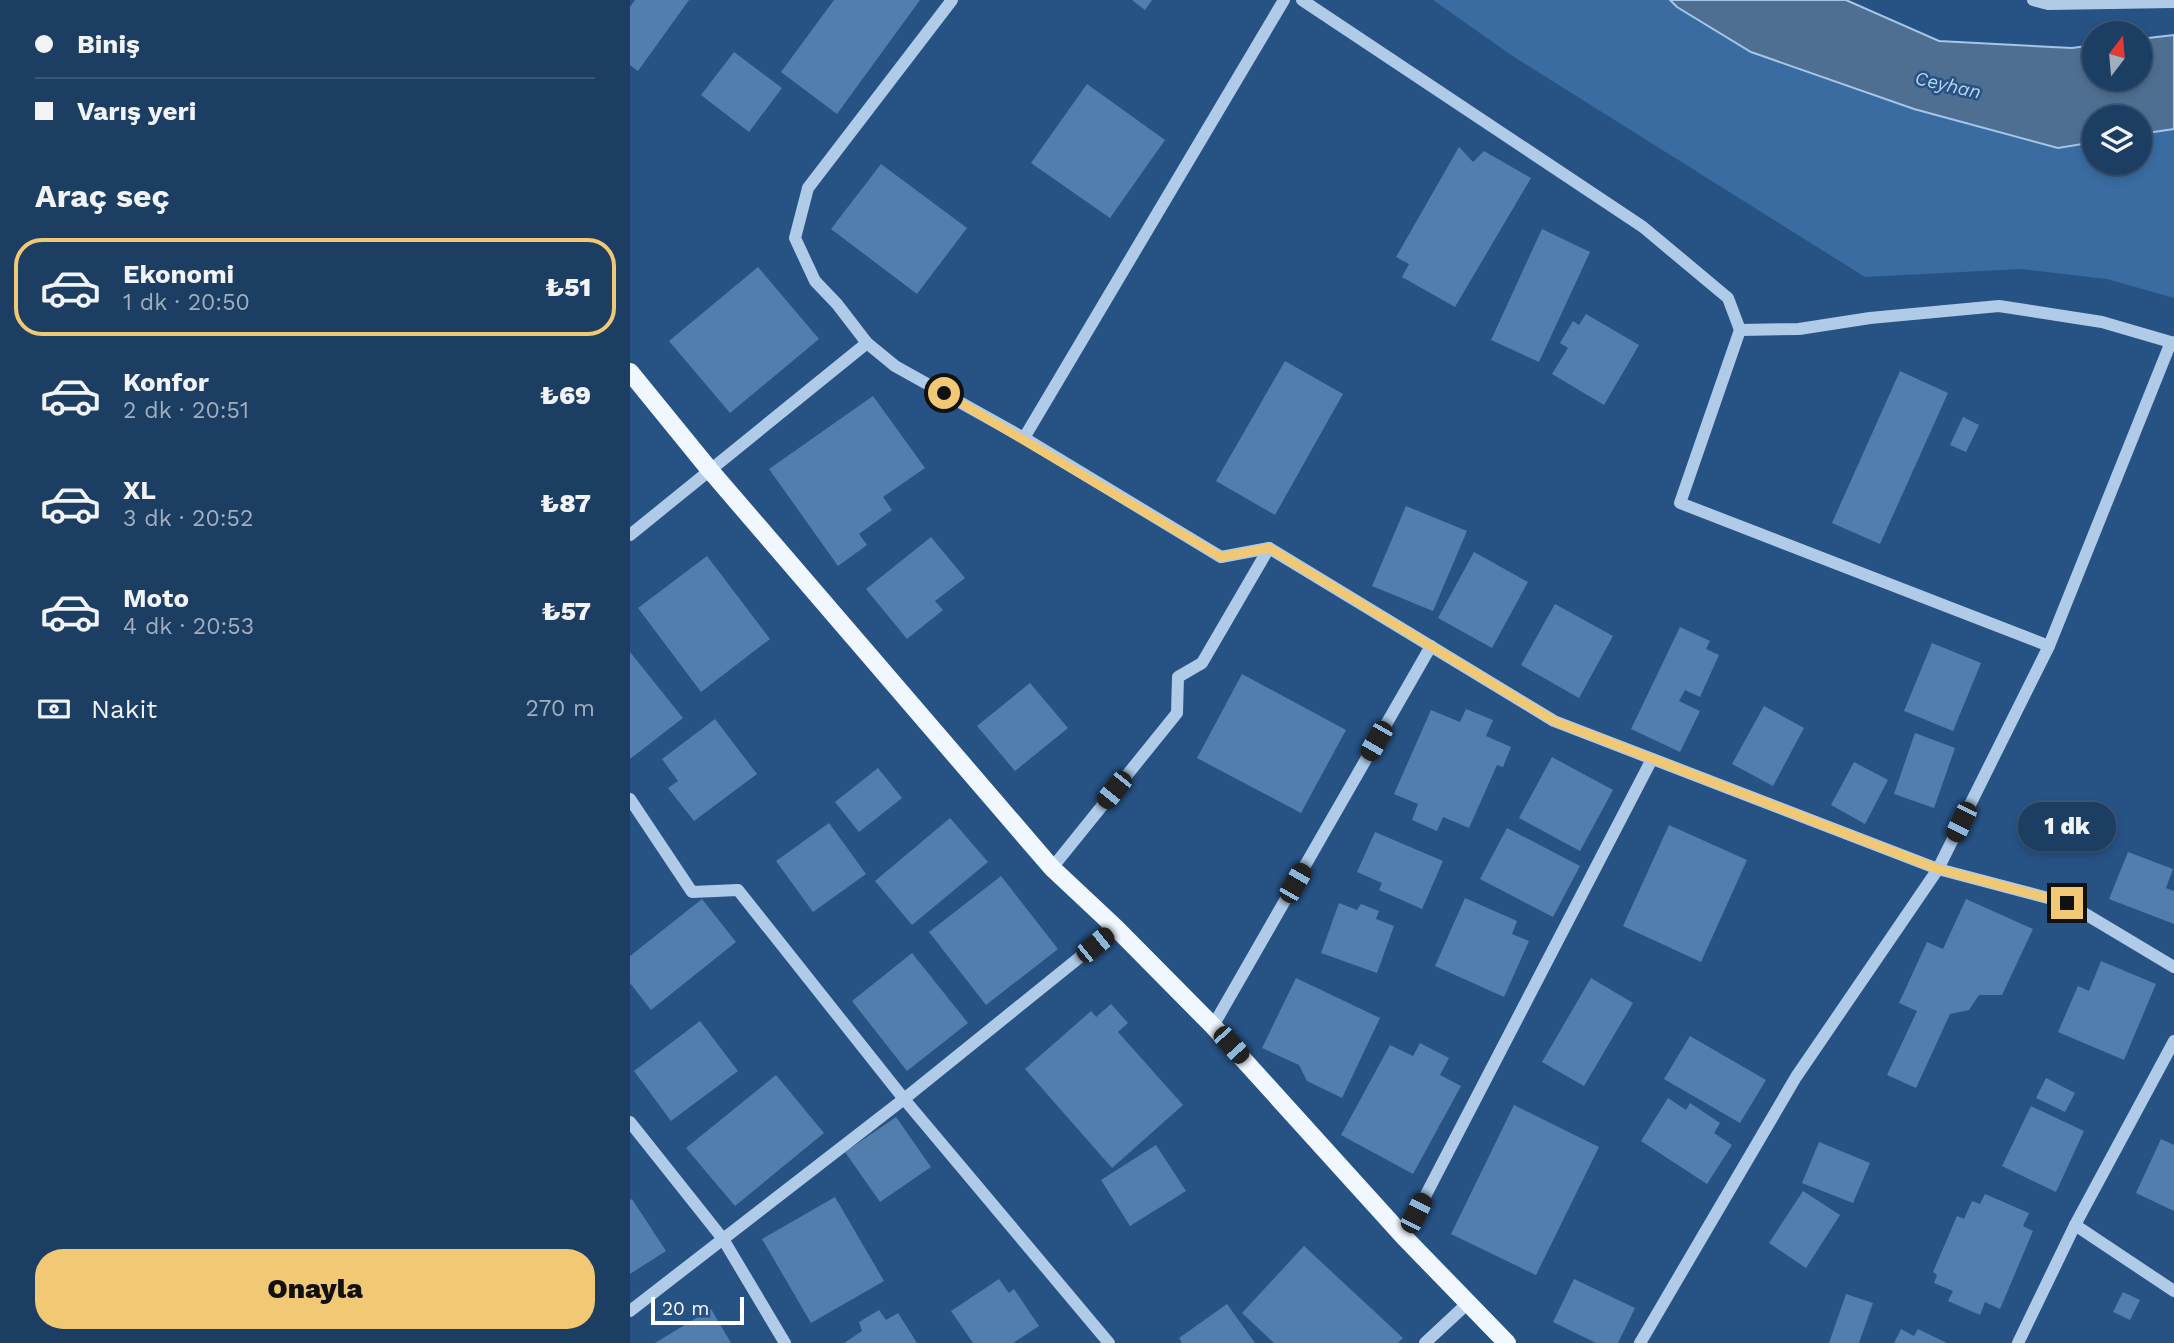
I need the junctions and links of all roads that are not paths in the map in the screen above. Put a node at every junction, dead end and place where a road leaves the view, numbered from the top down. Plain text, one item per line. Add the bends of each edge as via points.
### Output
1 (952, 0) edge
2 (1284, 0) edge
3 (1302, 0) edge
4 (2033, 0) edge
5 (2129, 1) edge
6 (2174, 2) edge
7 (1740, 330) junction
8 (2173, 342) edge
9 (867, 343) junction
10 (630, 372) edge
11 (1024, 439) junction
12 (709, 469) junction
13 (630, 535) edge
14 (1269, 548) junction
15 (1431, 646) junction
16 (2049, 646) junction
17 (1652, 759) junction
18 (630, 799) edge
19 (1052, 868) junction
20 (1938, 869) junction
21 (1116, 928) junction
22 (2174, 967) edge
23 (1213, 1026) junction
24 (2174, 1041) edge
25 (904, 1100) junction
26 (630, 1122) edge
27 (2076, 1225) junction
28 (1404, 1237) junction
29 (723, 1239) junction
30 (2174, 1291) edge
31 (1469, 1302) junction
32 (630, 1311) edge
33 (785, 1343) edge
34 (1109, 1343) edge
35 (1425, 1343) edge
36 (1507, 1343) edge
37 (1640, 1343) edge
38 (2018, 1343) edge

1 - 9 street via 808,188 795,238 815,281
2 - 11 street
3 - 7 street via 1643,227 1728,298
4 - 5 street via 2048,4
5 - 6 street
7 - 8 street via 1799,329 1998,306 2102,322
7 - 16 street via 1680,503
8 - 16 street
9 - 11 street via 895,366
9 - 12 street
10 - 12 main road
11 - 14 street via 1221,557
12 - 13 street
12 - 19 main road
14 - 15 street
14 - 19 street via 1202,663 1178,677 1177,713
15 - 17 street via 1554,721
15 - 23 street
16 - 20 street
17 - 20 street
17 - 28 street
18 - 25 street via 692,892 738,890
19 - 21 main road
20 - 22 street via 2067,903
20 - 37 street via 1796,1077
21 - 23 main road
21 - 25 street
23 - 28 main road
24 - 27 street
25 - 29 street
25 - 34 street
26 - 29 street
27 - 30 street
27 - 38 street
28 - 31 main road
29 - 32 street
29 - 33 street
31 - 35 street
31 - 36 main road

